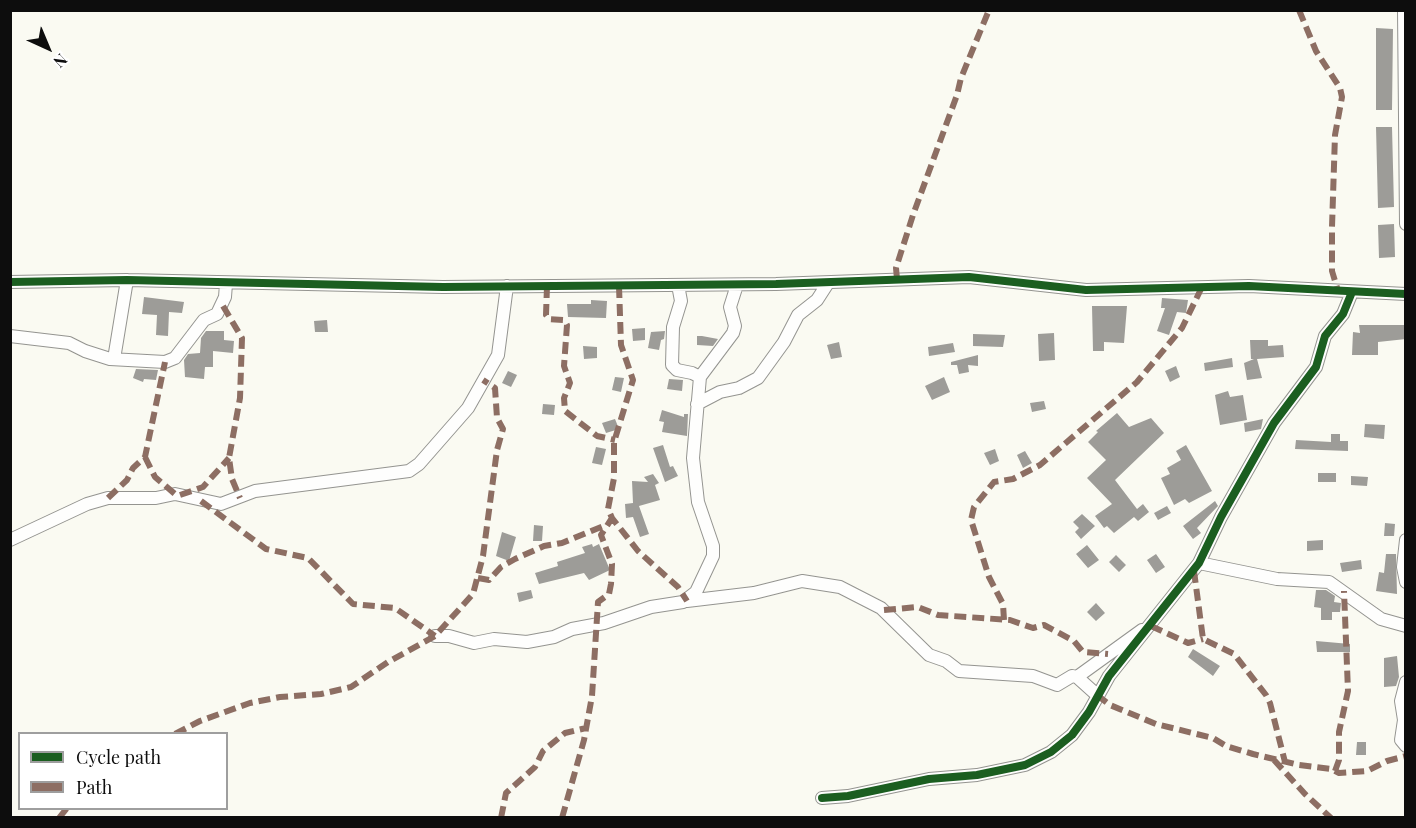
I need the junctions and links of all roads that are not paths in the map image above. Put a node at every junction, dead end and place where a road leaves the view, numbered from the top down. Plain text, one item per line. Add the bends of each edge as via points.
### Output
1 (1404, 10) edge
2 (1406, 224) edge
3 (127, 280) junction
4 (10, 282) edge
5 (828, 283) junction
6 (226, 284) junction
7 (678, 285) junction
8 (737, 285) junction
9 (507, 286) junction
10 (1352, 292) junction
11 (1406, 294) edge
12 (10, 336) edge
13 (114, 359) junction
14 (699, 377) junction
15 (697, 404) junction
16 (10, 540) edge
17 (1406, 540) edge
18 (1199, 563) junction
19 (1406, 582) edge
20 (687, 601) junction
21 (1151, 626) junction
22 (1406, 626) edge
23 (435, 636) dead end
24 (1077, 677) junction
25 (1406, 682) edge
26 (1097, 695) junction
27 (1406, 746) edge
28 (822, 798) dead end

1 - 2 street
3 - 4 street
3 - 6 street
3 - 13 street
5 - 8 street
5 - 10 street via 969,277 1086,290 1249,286
5 - 15 street via 817,300 798,315 758,378
6 - 9 street
6 - 13 street via 223,306 200,324 175,358 165,362
7 - 8 street
7 - 9 street
7 - 14 street via 681,301 673,327 672,365
8 - 14 street via 730,307 733,333
9 - 16 street via 498,355 468,408 409,471 255,491 220,504 175,494 108,498
10 - 11 street
10 - 18 street via 1343,314 1323,340 1316,366 1274,423
12 - 13 street via 69,343
14 - 15 street
15 - 20 street via 693,440 695,483 713,556 696,592
17 - 19 street
18 - 21 street
18 - 22 street via 1277,579 1329,582 1381,619
20 - 23 street via 651,607 527,642 494,639 474,643
20 - 24 street via 810,581 840,587 869,600 888,613 929,655 946,661 959,672 1033,676 1057,685
21 - 24 street
21 - 26 street
24 - 26 street
25 - 27 street via 1401,701 1401,740
26 - 28 street via 1072,735 1051,752 1025,765

